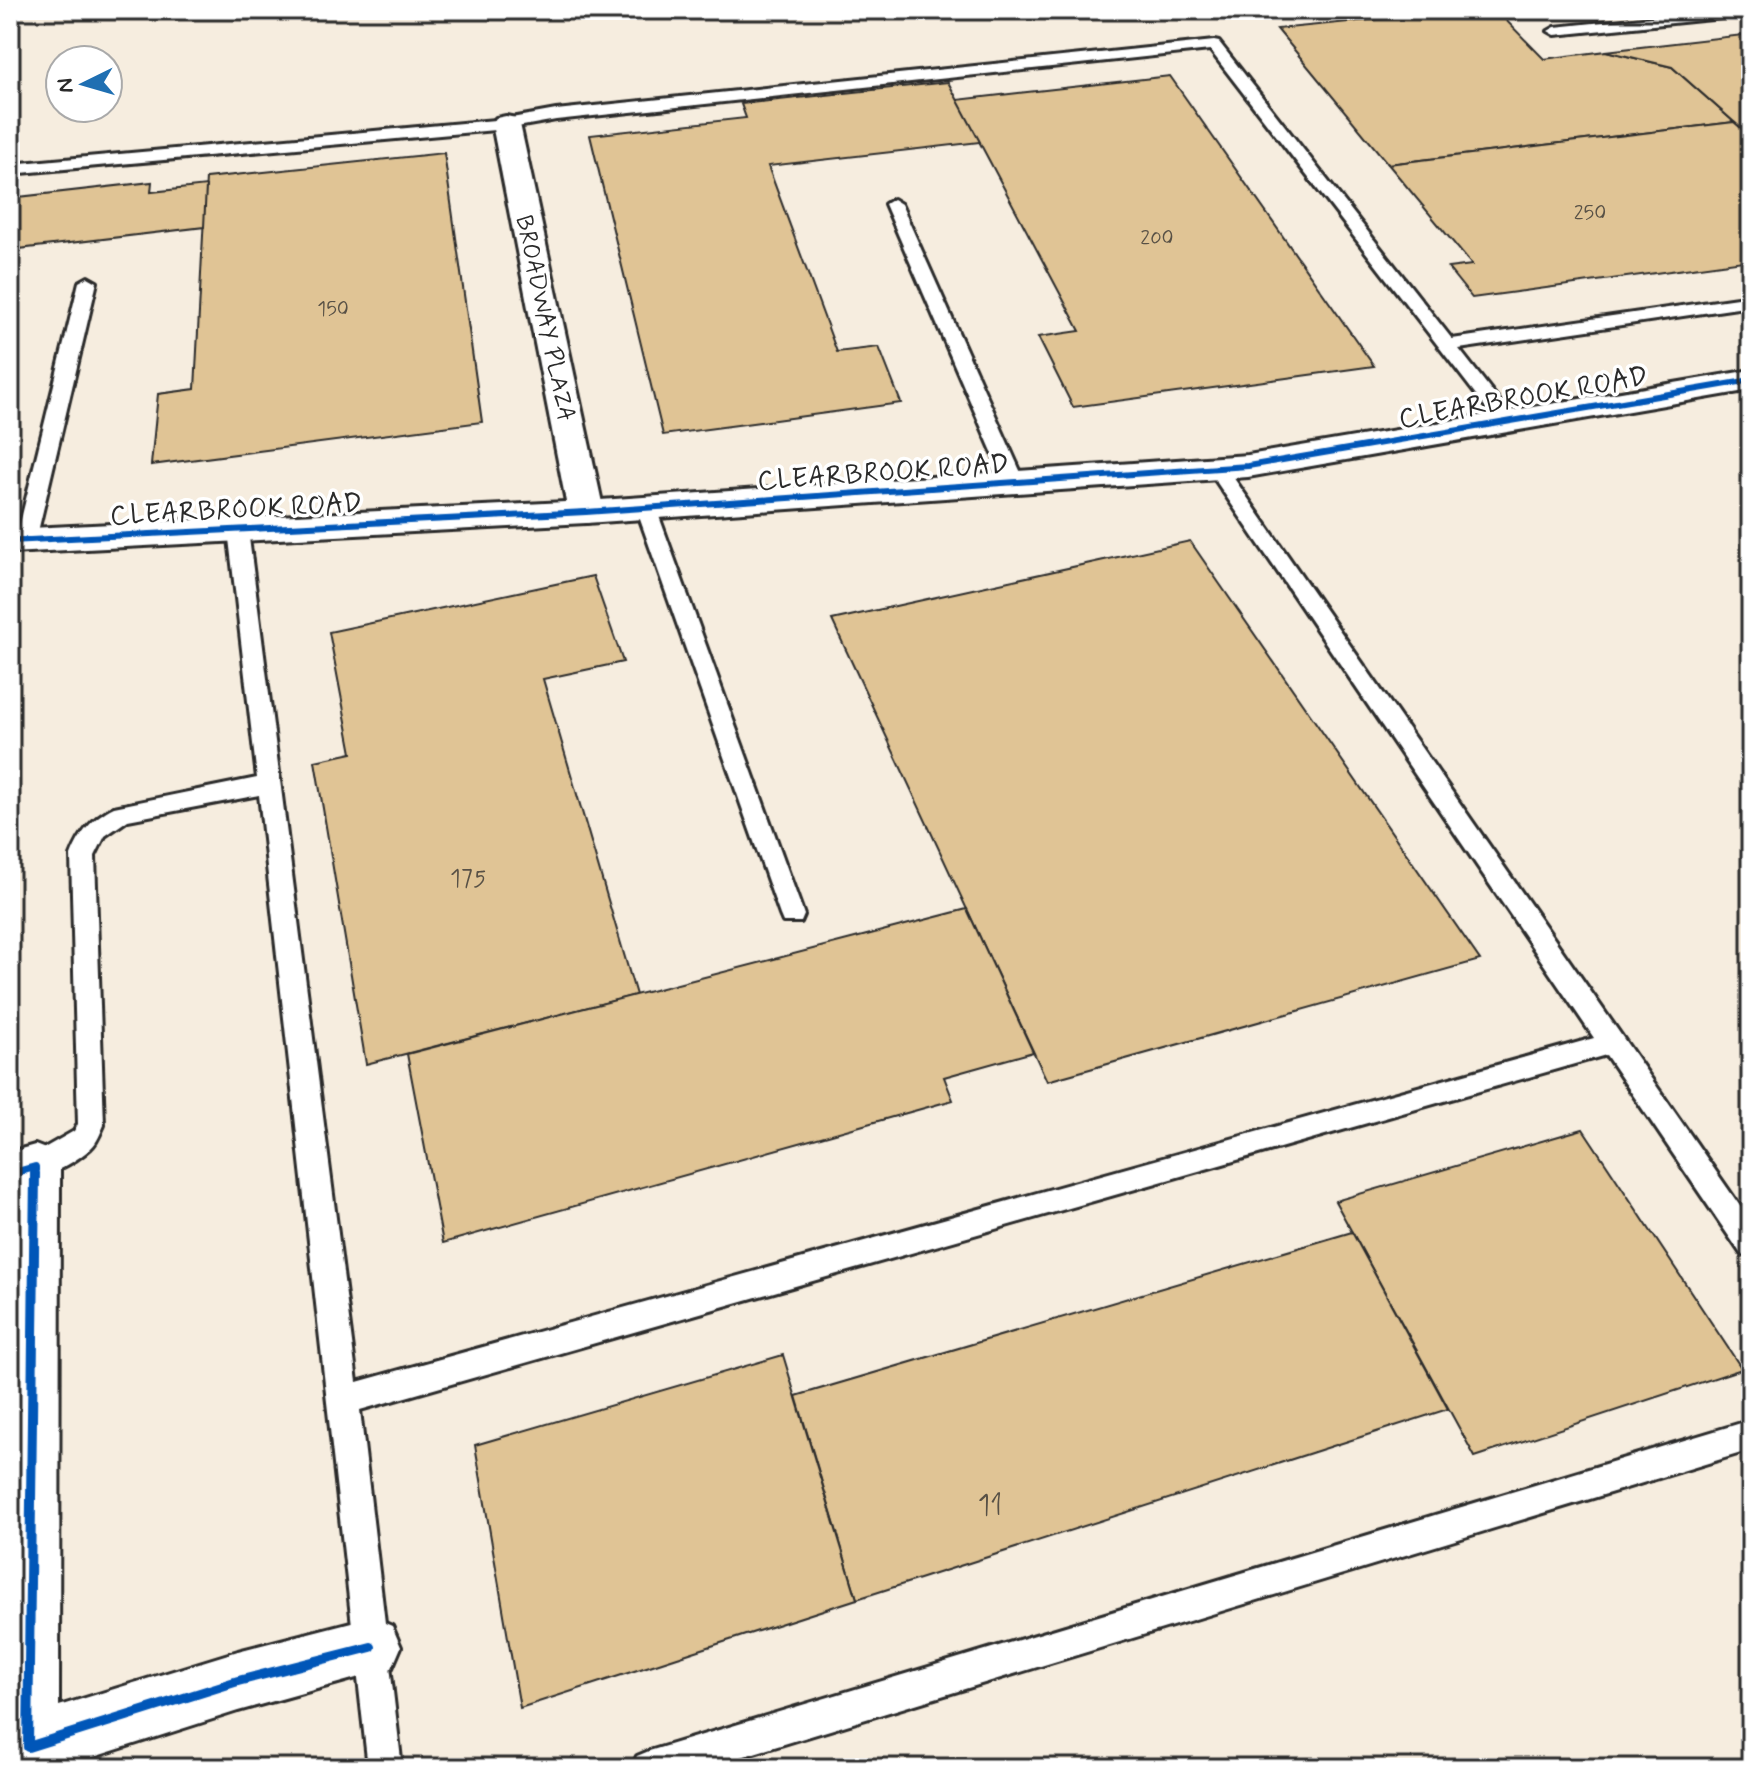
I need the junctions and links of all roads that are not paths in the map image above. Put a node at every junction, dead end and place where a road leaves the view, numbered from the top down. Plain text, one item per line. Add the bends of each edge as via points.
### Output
1 (1751, 11) edge
2 (1555, 31) dead end
3 (506, 124) junction
4 (10, 169) edge
5 (893, 204) dead end
6 (88, 282) dead end
7 (1751, 301) edge
8 (1448, 345) junction
9 (1751, 380) edge
10 (1507, 422) junction
11 (1217, 468) junction
12 (1016, 484) junction
13 (646, 508) junction
14 (586, 512) junction
15 (238, 530) junction
16 (18, 541) edge
17 (270, 784) junction
18 (792, 915) dead end
19 (1613, 1043) junction
20 (23, 1170) edge
21 (1751, 1245) edge
22 (344, 1400) junction
23 (1751, 1435) edge
24 (371, 1647) junction
25 (22, 1756) edge
26 (385, 1768) edge
27 (649, 1768) edge

1 - 2 lane
3 - 4 lane
3 - 8 lane via 1214,45
3 - 14 street, BROADWAY PLAZA
5 - 12 lane
6 - 16 lane
7 - 8 lane
8 - 10 lane
9 - 10 street, CLEARBROOK ROAD
10 - 11 street, CLEARBROOK ROAD
11 - 12 street, CLEARBROOK ROAD
11 - 19 lane
12 - 13 street, CLEARBROOK ROAD
13 - 14 street, CLEARBROOK ROAD
13 - 18 lane
14 - 15 street, CLEARBROOK ROAD
15 - 16 street, CLEARBROOK ROAD
15 - 17 lane
17 - 20 lane via 122,813 89,837 83,856 91,1125 83,1139
17 - 22 lane
19 - 21 lane
19 - 22 lane
20 - 25 street
22 - 24 lane
23 - 27 lane
24 - 25 street via 238,1681
24 - 26 lane

